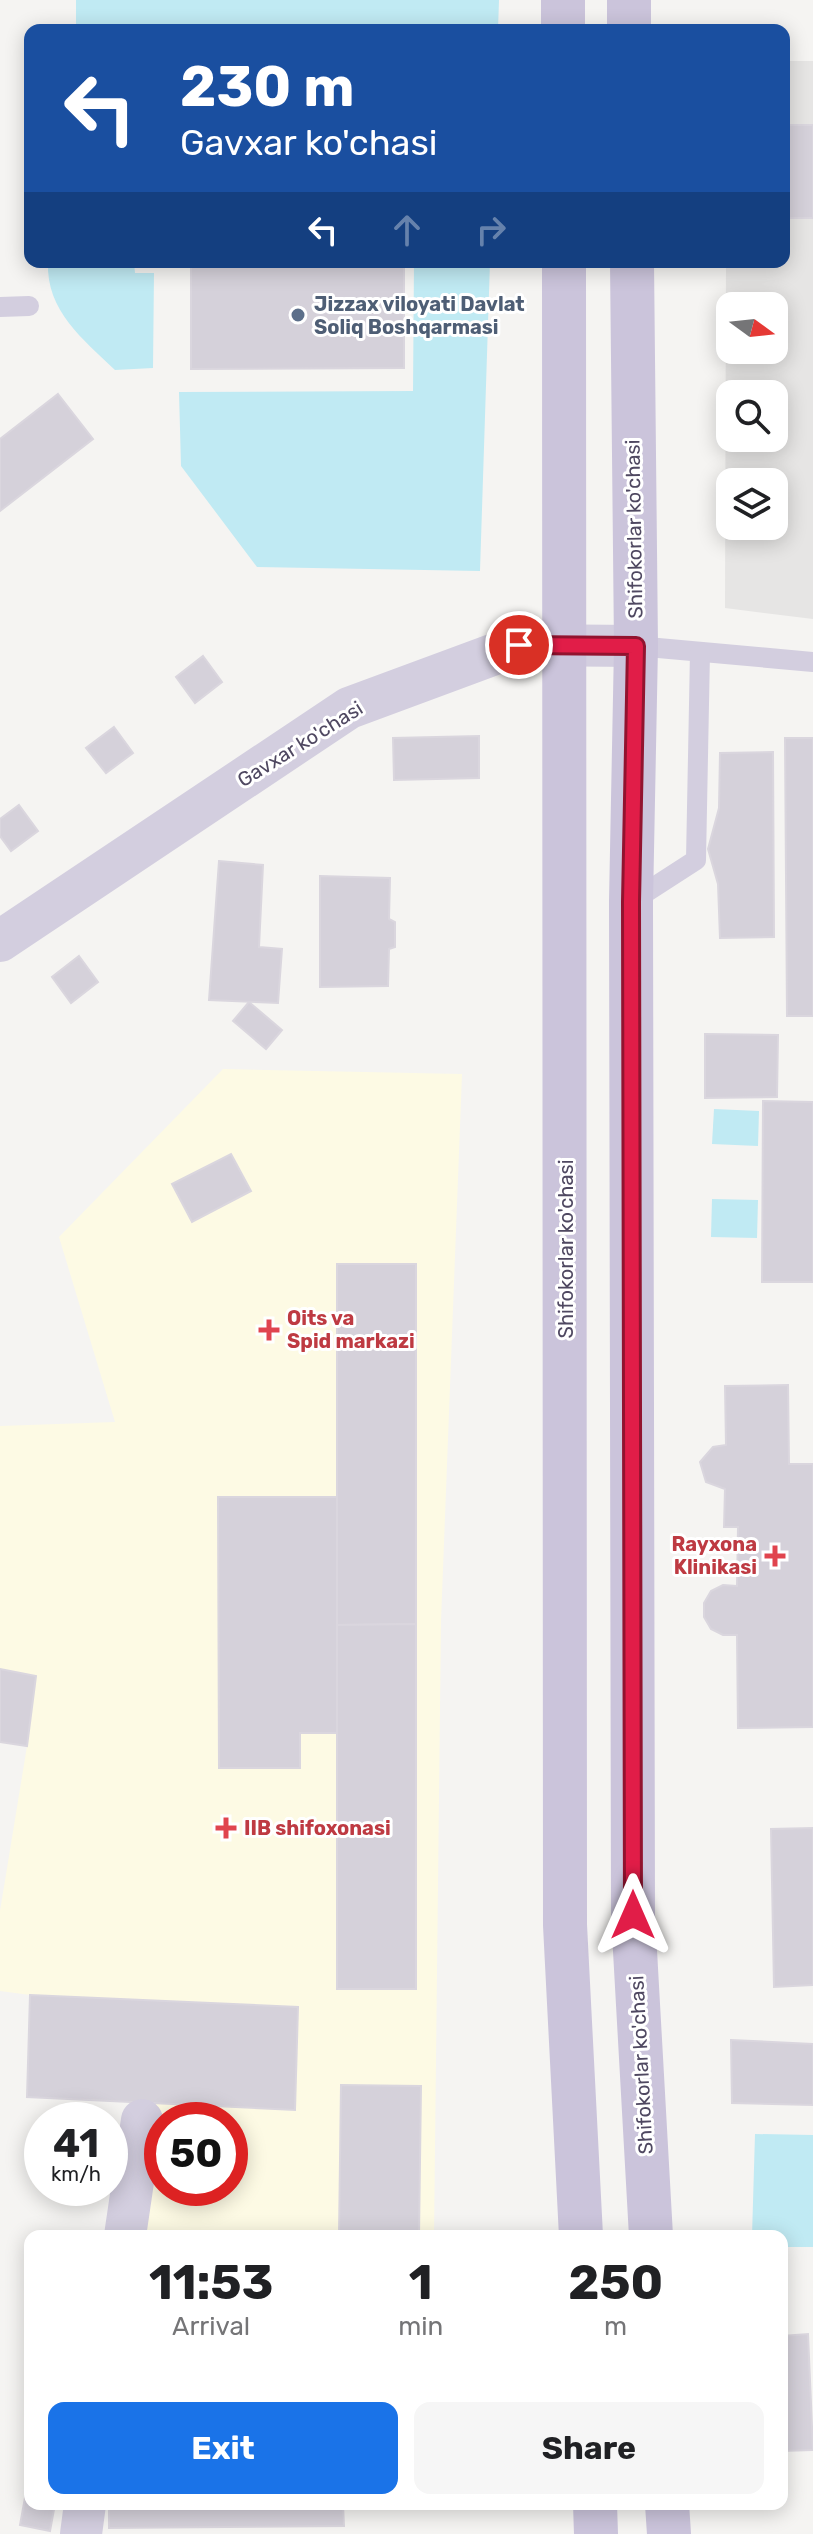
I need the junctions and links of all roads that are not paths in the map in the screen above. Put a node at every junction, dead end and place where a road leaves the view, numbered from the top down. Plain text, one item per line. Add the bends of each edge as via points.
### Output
1 (563, 0) edge
2 (629, 0) edge
3 (563, 24) edge
4 (629, 24) edge
5 (564, 268) edge
6 (632, 268) edge
7 (29, 306) dead end
8 (0, 307) edge
9 (566, 646) junction
10 (636, 646) junction
11 (700, 652) junction
12 (813, 662) edge
13 (631, 902) junction
14 (0, 941) edge
15 (142, 2120) dead end
16 (126, 2230) edge
17 (581, 2230) edge
18 (651, 2230) edge
19 (84, 2510) edge
20 (595, 2510) edge
21 (667, 2510) edge
22 (81, 2534) edge
23 (596, 2534) edge
24 (669, 2534) edge

1 - 3 main road
2 - 4 main road
5 - 9 main road, Shifokorlar ko'chasi
6 - 10 main road, Shifokorlar ko'chasi
7 - 8 lane
9 - 10 street, Gavxar ko'chasi
9 - 14 street, Gavxar ko'chasi via 519,645 349,708
9 - 17 main road, Shifokorlar ko'chasi via 565,1925
10 - 11 lane
10 - 13 main road, Shifokorlar ko'chasi
11 - 12 lane
11 - 13 lane via 696,860
13 - 18 main road, Shifokorlar ko'chasi via 633,1915
15 - 16 street
19 - 22 street
20 - 23 main road
21 - 24 main road

